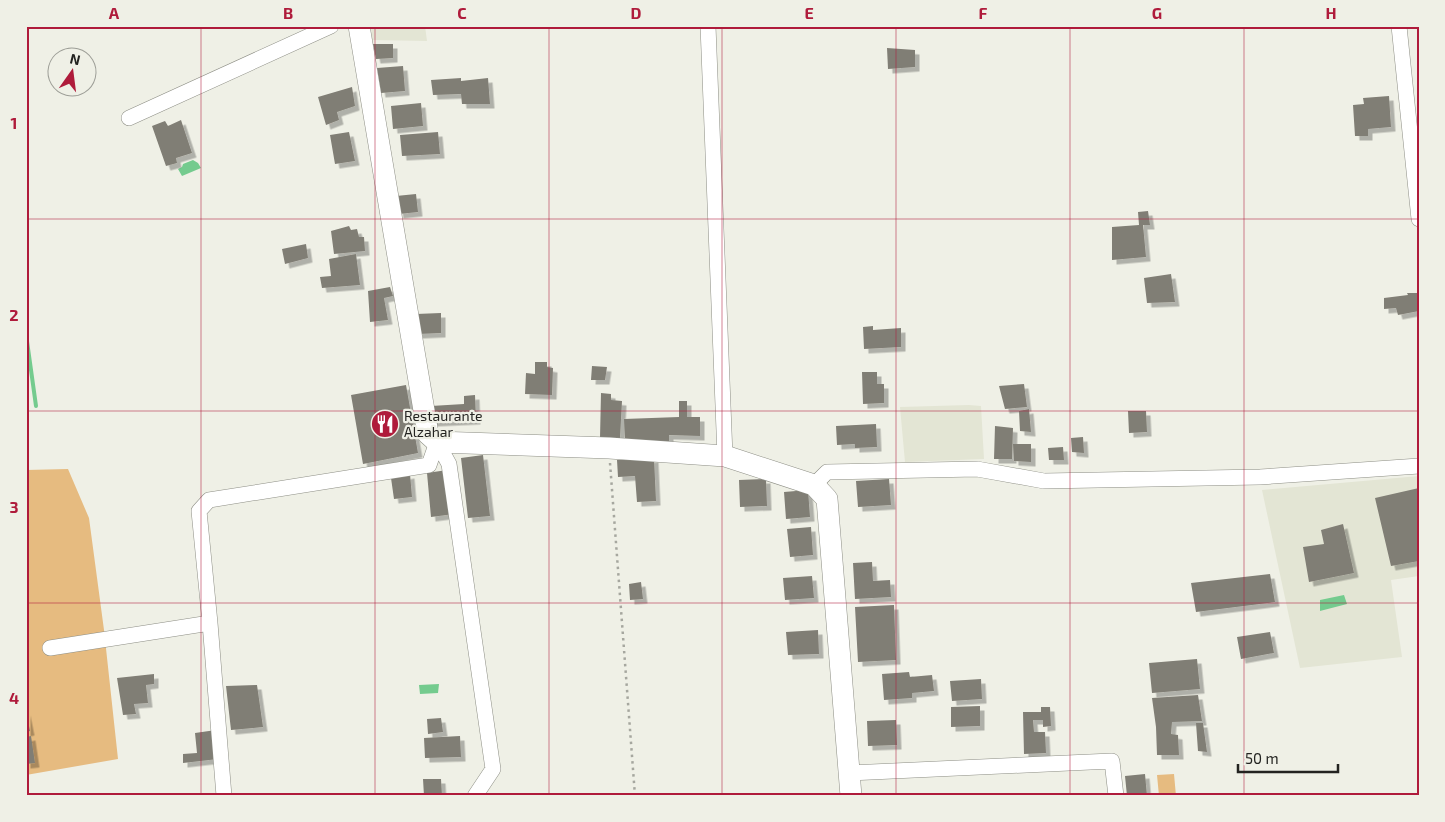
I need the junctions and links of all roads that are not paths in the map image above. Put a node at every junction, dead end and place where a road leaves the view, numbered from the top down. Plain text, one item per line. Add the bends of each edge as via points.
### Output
1 (331, 26) edge
2 (359, 26) edge
3 (708, 26) edge
4 (1399, 26) edge
5 (129, 118) dead end
6 (1419, 218) edge
7 (437, 442) junction
8 (725, 456) junction
9 (1419, 466) edge
10 (814, 485) junction
11 (210, 623) junction
12 (50, 648) dead end
13 (849, 773) junction
14 (224, 796) edge
15 (474, 796) edge
16 (851, 796) edge
17 (1116, 796) edge

1 - 5 street
2 - 7 main road via 428,434
3 - 8 street
4 - 6 street
7 - 8 main road
7 - 11 street via 429,465 208,500 199,511
7 - 15 street via 449,464 493,769
8 - 10 main road
9 - 10 street via 1260,477 1044,481 977,469 827,472
10 - 13 main road via 827,499
11 - 12 street
11 - 14 street
13 - 16 main road
13 - 17 street via 1112,760

